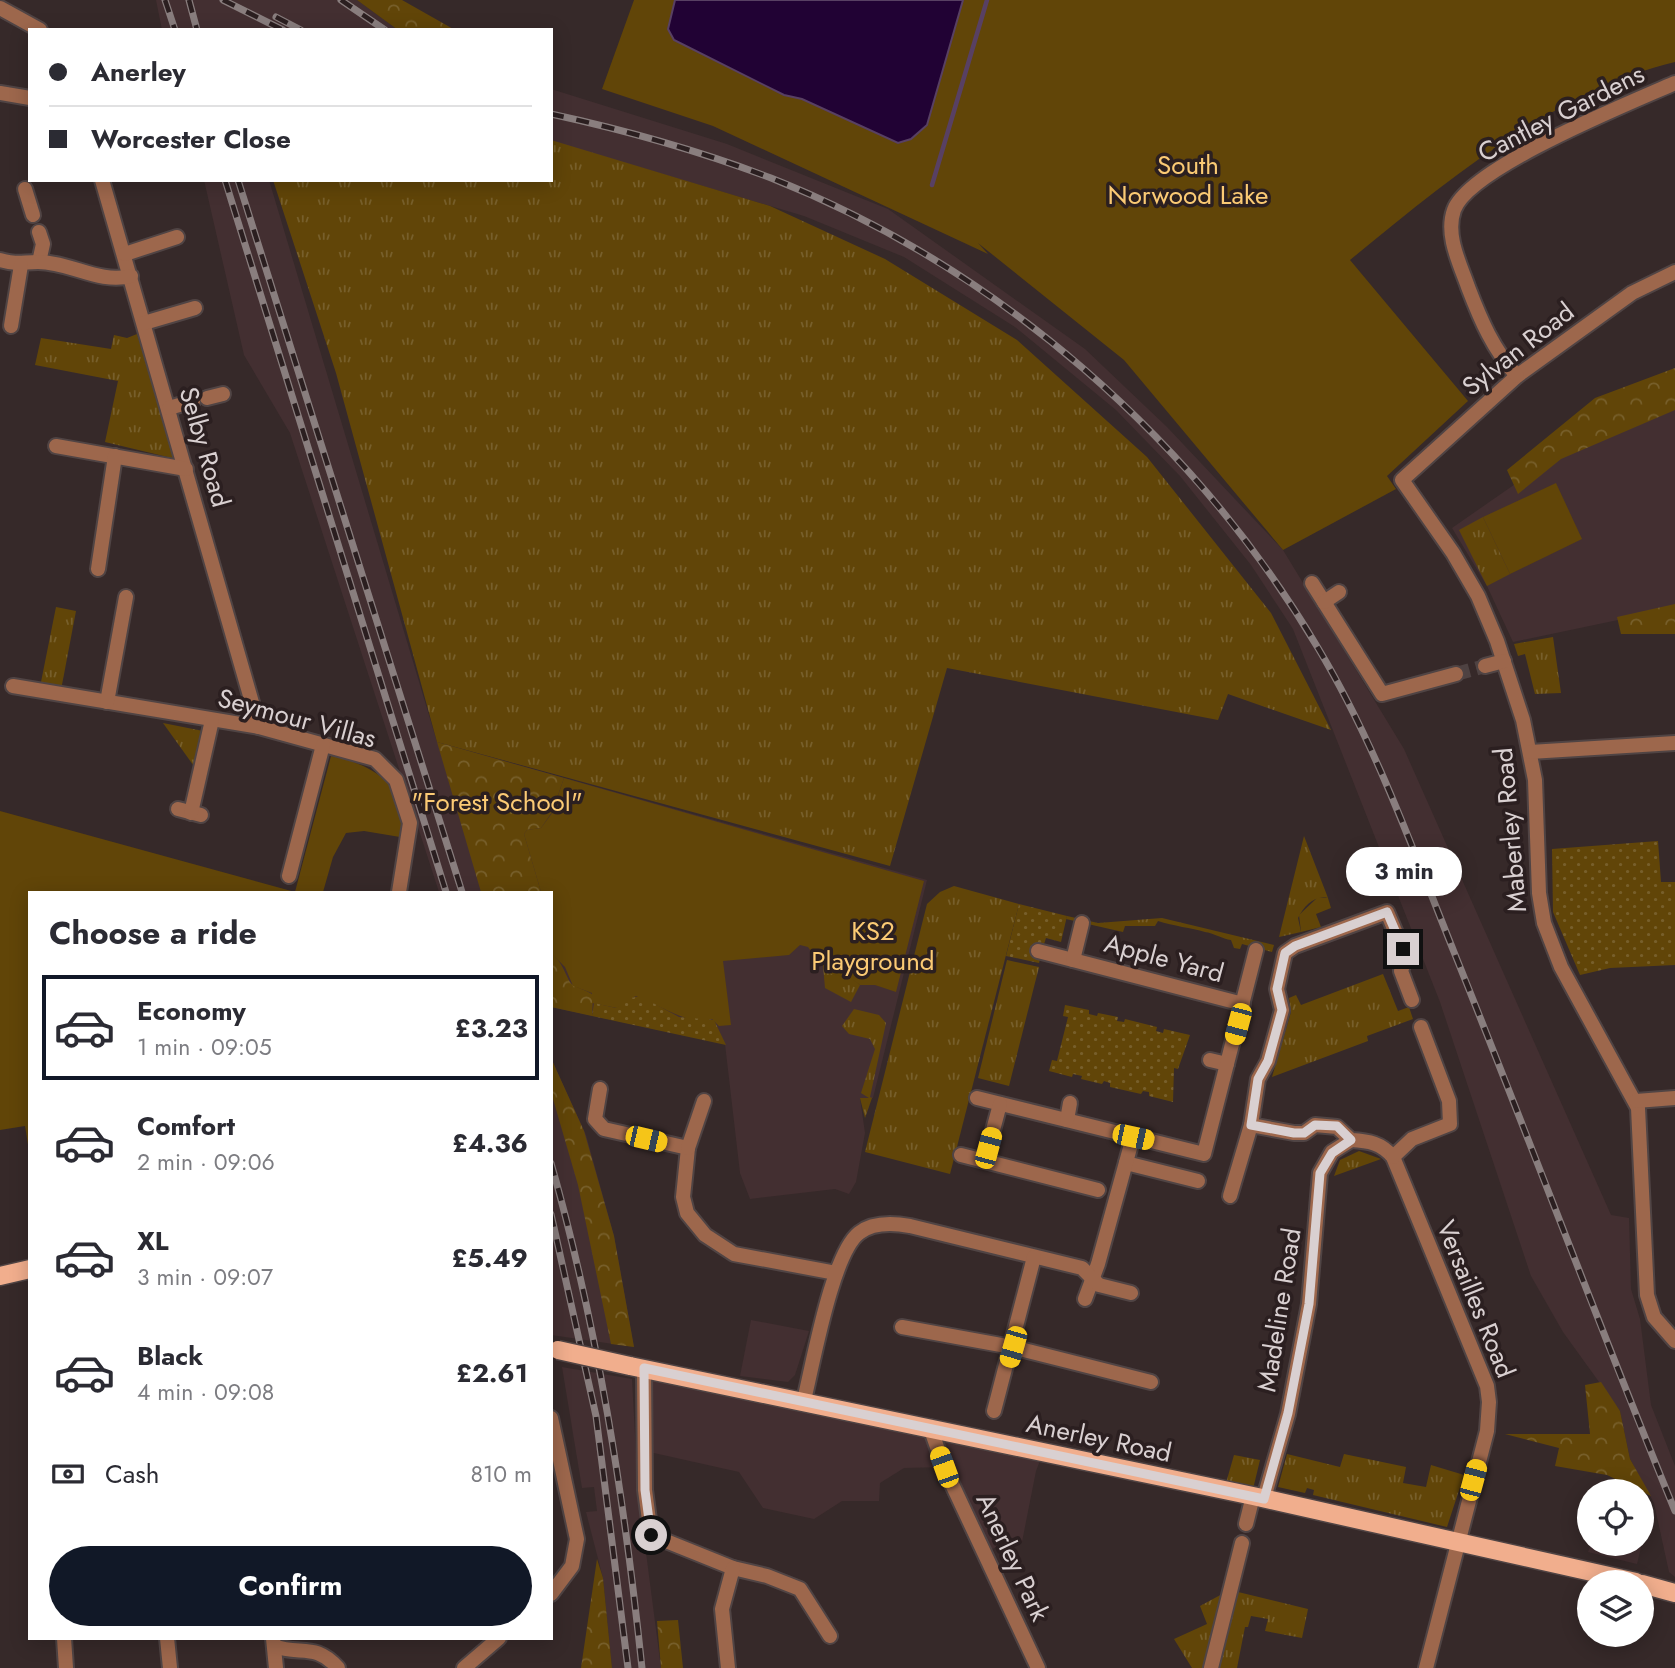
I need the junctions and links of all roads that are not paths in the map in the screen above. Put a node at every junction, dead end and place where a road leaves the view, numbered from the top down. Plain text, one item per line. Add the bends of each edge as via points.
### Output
1 (0, 8) edge
2 (36, 28) edge
3 (1675, 83) edge
4 (0, 93) edge
5 (28, 98) edge
6 (103, 182) edge
7 (25, 189) dead end
8 (33, 215) dead end
9 (39, 232) dead end
10 (177, 237) dead end
11 (124, 254) junction
12 (0, 260) edge
13 (39, 262) junction
14 (21, 265) junction
15 (1675, 272) edge
16 (131, 276) junction
17 (195, 308) dead end
18 (144, 323) junction
19 (11, 326) dead end
20 (1517, 376) junction
21 (223, 394) dead end
22 (169, 408) junction
23 (56, 446) dead end
24 (115, 456) junction
25 (186, 469) junction
26 (1402, 480) joint
27 (98, 569) dead end
28 (1312, 583) dead end
29 (1339, 592) dead end
30 (126, 597) dead end
31 (1324, 602) junction
32 (1504, 661) junction
33 (1485, 666) tunnel mouth
34 (1456, 674) tunnel mouth
35 (13, 685) dead end
36 (107, 702) junction
37 (212, 720) junction
38 (259, 727) junction
39 (1675, 743) edge
40 (323, 745) junction
41 (1530, 752) junction
42 (190, 812) dead end
43 (289, 876) dead end
44 (399, 891) edge
45 (1082, 923) dead end
46 (1256, 950) dead end
47 (1038, 951) dead end
48 (1073, 960) junction
49 (1412, 1000) dead end
50 (1243, 1004) junction
51 (1421, 1027) dead end
52 (1210, 1060) dead end
53 (1227, 1064) junction
54 (600, 1089) dead end
55 (977, 1098) dead end
56 (1675, 1098) edge
57 (704, 1101) dead end
58 (1636, 1101) junction
59 (1000, 1104) junction
60 (1070, 1104) dead end
61 (1067, 1120) junction
62 (1251, 1125) junction
63 (1133, 1137) junction
64 (1351, 1140) junction
65 (688, 1149) junction
66 (961, 1155) dead end
67 (1393, 1157) junction
68 (985, 1160) junction
69 (1126, 1163) junction
70 (1198, 1181) dead end
71 (1098, 1190) dead end
72 (1230, 1196) dead end
73 (1034, 1257) junction
74 (28, 1269) edge
75 (836, 1273) junction
76 (1092, 1275) junction
77 (0, 1276) edge
78 (1131, 1293) dead end
79 (1084, 1299) dead end
80 (902, 1327) dead end
81 (1675, 1341) edge
82 (1013, 1347) junction
83 (555, 1350) edge
84 (637, 1367) junction
85 (1150, 1382) dead end
86 (804, 1400) junction
87 (994, 1411) dead end
88 (930, 1427) junction
89 (553, 1436) edge
90 (558, 1482) edge
91 (1259, 1497) junction
92 (1246, 1524) dead end
93 (1242, 1543) dead end
94 (1458, 1544) junction
95 (733, 1568) junction
96 (1580, 1570) edge
97 (1654, 1587) edge
98 (553, 1593) edge
99 (1675, 1593) edge
100 (831, 1636) dead end
101 (64, 1640) edge
102 (167, 1640) edge
103 (497, 1640) edge
104 (273, 1642) edge
105 (66, 1668) edge
106 (170, 1668) edge
107 (276, 1668) edge
108 (338, 1668) edge
109 (464, 1668) edge
110 (727, 1668) edge
111 (1038, 1668) edge
112 (1211, 1668) edge
113 (1426, 1668) edge

1 - 2 street
3 - 20 street, Cantley Gardens via 1535,148 1476,184 1455,208 1454,245 1462,271 1491,342
4 - 5 street
6 - 11 street, Selby Road
7 - 8 street
9 - 13 street via 43,244
10 - 11 street
11 - 16 street, Selby Road
12 - 14 street
13 - 14 street
13 - 16 street via 115,280
14 - 19 street
15 - 20 street, Sylvan Road via 1632,293
16 - 18 street, Selby Road
17 - 18 street
18 - 22 street, Selby Road
20 - 26 street, Sylvan Road
21 - 22 street
22 - 25 street, Selby Road
23 - 24 street
24 - 25 street
24 - 27 street
25 - 38 street, Selby Road
26 - 32 street, Maberley Road via 1478,596
28 - 31 street
29 - 31 street
30 - 36 street
31 - 34 street via 1382,694
32 - 33 street
32 - 41 street, Maberley Road
35 - 36 street, Seymour Villas
36 - 37 street, Seymour Villas
37 - 38 street, Seymour Villas
37 - 42 street
38 - 40 street, Seymour Villas
39 - 41 street
40 - 43 street
40 - 44 street, Seymour Villas via 374,759 396,780 410,823
41 - 58 street, Maberley Road via 1544,923 1567,979
45 - 48 street, Apple Yard
46 - 50 street, Apple Yard
47 - 48 street, Apple Yard
48 - 50 street, Apple Yard
49 - 62 street via 1401,971 1406,957 1387,912 1285,953 1277,989 1282,1010 1268,1061 1258,1079
50 - 53 street, Apple Yard
51 - 67 street via 1449,1101 1450,1124 1412,1139
52 - 53 street
53 - 63 street, Apple Yard via 1204,1154
54 - 65 street via 595,1119 604,1129
55 - 59 street, Apple Yard
56 - 58 street
57 - 65 street
58 - 81 street, Maberley Road via 1647,1295 1654,1317
59 - 61 street, Apple Yard
59 - 68 street
60 - 61 street
61 - 63 street, Apple Yard
62 - 64 street via 1294,1133 1304,1133 1315,1125 1337,1126
62 - 72 street
63 - 69 street
64 - 67 street via 1385,1147
64 - 91 street, Madeline Road via 1332,1153 1320,1173 1309,1304 1288,1413
65 - 75 street via 683,1197 687,1213 705,1235 734,1254
66 - 68 street
67 - 94 street, Versailles Road via 1487,1386 1487,1431
68 - 71 street
69 - 70 street
69 - 76 street
73 - 75 street via 893,1223 860,1232
73 - 76 street via 1082,1268
73 - 82 street
74 - 77 main road
75 - 86 street
76 - 78 street via 1099,1285
76 - 79 street
80 - 82 street
82 - 85 street
82 - 87 street
83 - 84 main road, Anerley Road, bridge
84 - 86 main road, Anerley Road
84 - 95 street via 651,1535
86 - 88 main road, Anerley Road
88 - 91 main road, Anerley Road
88 - 111 street, Anerley Park via 944,1467
89 - 90 street
90 - 98 street via 577,1539 572,1566
91 - 92 street, Madeline Road
91 - 94 main road, Anerley Road
93 - 112 street
94 - 96 main road, Anerley Road
94 - 113 street, Versailles Road
95 - 100 street via 800,1589
95 - 110 street via 722,1609
97 - 99 main road
101 - 105 street
102 - 106 street
103 - 109 street
104 - 107 street
104 - 108 street via 309,1649

